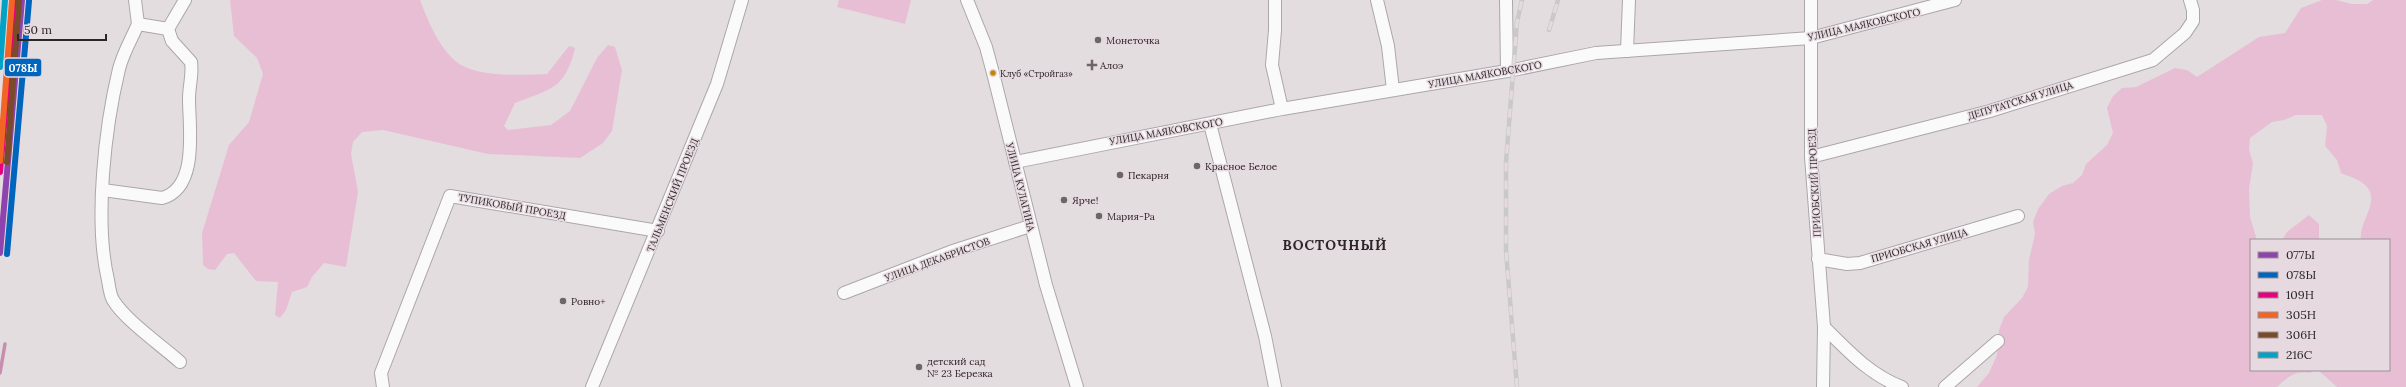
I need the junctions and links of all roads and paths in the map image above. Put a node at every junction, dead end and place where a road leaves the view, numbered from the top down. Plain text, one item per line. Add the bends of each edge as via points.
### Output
1 (135, 0) edge
2 (185, 0) edge
3 (742, 0) edge
4 (967, 0) edge
5 (1275, 0) edge
6 (1377, 0) edge
7 (1506, 0) edge
8 (1629, 0) edge
9 (1811, 0) edge
10 (1955, 0) edge
11 (2190, 0) edge
12 (138, 24) junction
13 (168, 29) junction
14 (1811, 38) junction
15 (1627, 51) junction
16 (1507, 70) junction
17 (1393, 90) junction
18 (1282, 109) junction
19 (1210, 124) junction
20 (1811, 157) junction
21 (1015, 162) junction
22 (102, 190) junction
23 (2018, 216) dead end
24 (1030, 226) junction
25 (658, 231) junction
26 (1818, 259) junction
27 (844, 293) dead end
28 (1824, 327) junction
29 (1998, 341) dead end
30 (180, 362) dead end
31 (1072, 383) edge
32 (383, 387) edge
33 (592, 387) edge
34 (1275, 387) edge
35 (1824, 387) edge
36 (1902, 387) edge
37 (1945, 387) edge

1 - 12 street
2 - 13 street
3 - 25 street, ТАЛЬМЕНСКИЙ ПРОЕЗД via 717,84
4 - 21 street, УЛИЦА КУЛАГИНА via 986,46
5 - 18 street via 1272,65
6 - 17 street via 1388,46
7 - 16 street
8 - 15 street
9 - 14 street, ПРИОБСКИЙ ПРОЕЗД
10 - 14 street, УЛИЦА МАЯКОВСКОГО
11 - 20 street, ДЕПУТАТСКАЯ УЛИЦА via 2193,21 2180,38 2153,60 1990,111
12 - 13 street
12 - 22 street via 119,67 108,126
13 - 22 street via 172,41 191,62 190,162 183,178 169,196 162,198
14 - 15 street, УЛИЦА МАЯКОВСКОГО
14 - 20 street, ПРИОБСКИЙ ПРОЕЗД
15 - 16 street, УЛИЦА МАЯКОВСКОГО via 1596,53
16 - 17 street, УЛИЦА МАЯКОВСКОГО
17 - 18 street, УЛИЦА МАЯКОВСКОГО
18 - 19 street, УЛИЦА МАЯКОВСКОГО
19 - 21 street, УЛИЦА МАЯКОВСКОГО via 1106,142
19 - 34 street via 1262,323
20 - 26 street, ПРИОБСКИЙ ПРОЕЗД
21 - 24 street, УЛИЦА КУЛАГИНА
22 - 30 street via 102,246 112,299
23 - 26 street, ПРИОБСКАЯ УЛИЦА via 1860,263 1847,264
24 - 27 street, УЛИЦА ДЕКАБРИСТОВ via 950,252
24 - 31 street, УЛИЦА КУЛАГИНА
25 - 32 street, ТУПИКОВЫЙ ПРОЕЗД via 450,196 381,373
25 - 33 street, ТАЛЬМЕНСКИЙ ПРОЕЗД
26 - 28 street, ПРИОБСКИЙ ПРОЕЗД
28 - 35 street, ПРИОБСКИЙ ПРОЕЗД
28 - 36 street via 1860,362 1882,379
29 - 37 street

